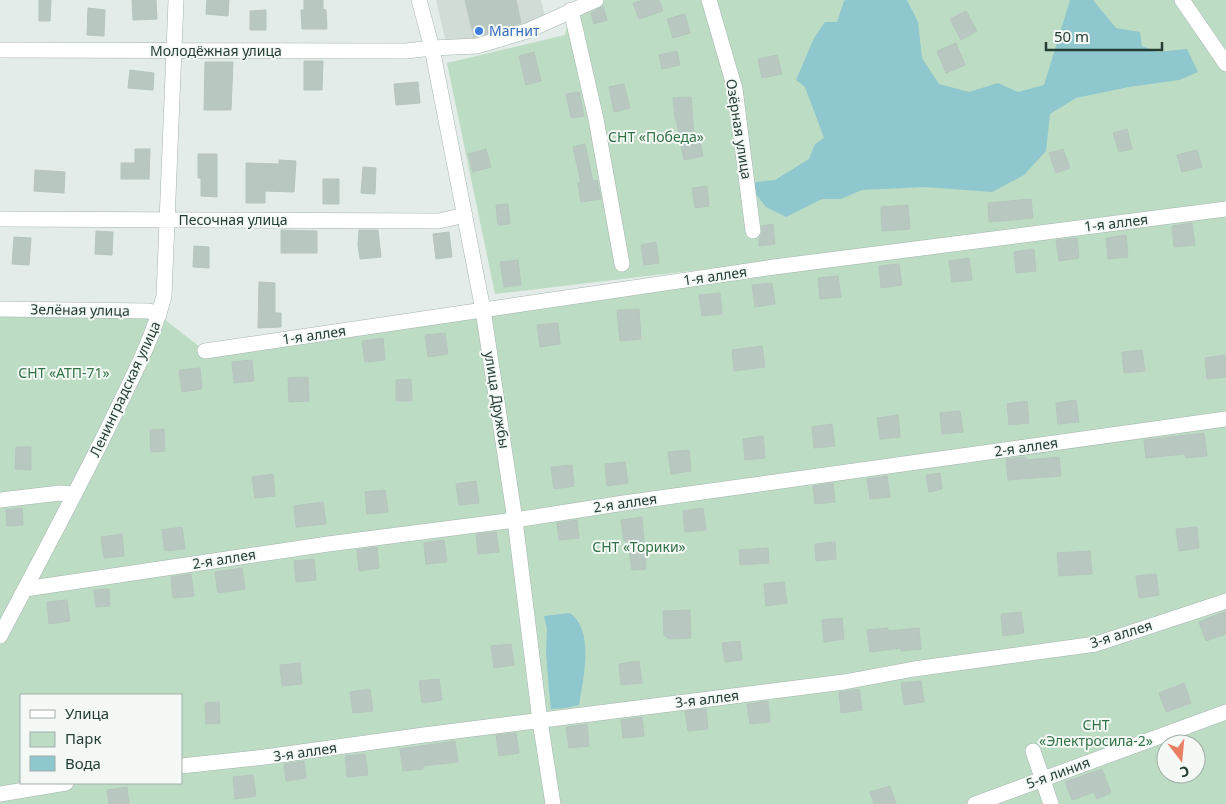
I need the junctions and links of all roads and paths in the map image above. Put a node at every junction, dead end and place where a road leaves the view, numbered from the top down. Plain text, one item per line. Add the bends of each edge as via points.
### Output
1 (176, 0) edge
2 (419, 0) edge
3 (596, 0) edge
4 (709, 0) edge
5 (1182, 0) edge
6 (571, 10) junction
7 (432, 48) junction
8 (0, 50) edge
9 (174, 51) junction
10 (1226, 64) edge
11 (1226, 209) edge
12 (465, 215) junction
13 (0, 219) edge
14 (168, 220) junction
15 (753, 231) dead end
16 (622, 264) dead end
17 (0, 309) edge
18 (483, 310) junction
19 (159, 315) junction
20 (205, 351) dead end
21 (1226, 419) edge
22 (75, 494) junction
23 (0, 500) edge
24 (515, 520) junction
25 (24, 589) junction
26 (1226, 601) edge
27 (0, 636) edge
28 (1226, 712) edge
29 (540, 722) junction
30 (1033, 751) dead end
31 (182, 766) edge
32 (1042, 779) junction
33 (60, 784) edge
34 (0, 794) edge
35 (553, 804) edge
36 (975, 804) edge
37 (1052, 804) edge

1 - 9 street, Ленинградская улица
2 - 7 street, улица Дружбы
3 - 6 street, Молодёжная улица
4 - 15 street, Озёрная улица via 735,89
5 - 10 street
6 - 7 street, Молодёжная улица via 527,31 477,46
6 - 16 street via 596,119
7 - 9 street, Молодёжная улица via 406,52
7 - 12 street, улица Дружбы
8 - 9 street, Молодёжная улица
9 - 14 street, Ленинградская улица
11 - 18 street, 1-я аллея via 774,267
12 - 14 street, Песочная улица via 439,221
12 - 18 street, улица Дружбы
13 - 14 street, Песочная улица
14 - 19 street, Ленинградская улица via 164,296
17 - 19 street, Зелёная улица via 149,311
18 - 20 street, 1-я аллея
18 - 24 street, улица Дружбы
19 - 22 street, Ленинградская улица via 137,369
21 - 24 street, 2-я аллея
22 - 23 street
22 - 25 street, Ленинградская улица
24 - 25 street, 2-я аллея via 318,545
24 - 29 street, улица Дружбы
25 - 27 street, Ленинградская улица
26 - 29 street, 3-я аллея via 1096,644 844,682
28 - 32 street, 5-я линия
29 - 31 street, 3-я аллея
29 - 35 street, улица Дружбы
30 - 32 street
32 - 36 street, 5-я линия
32 - 37 street
33 - 34 street

